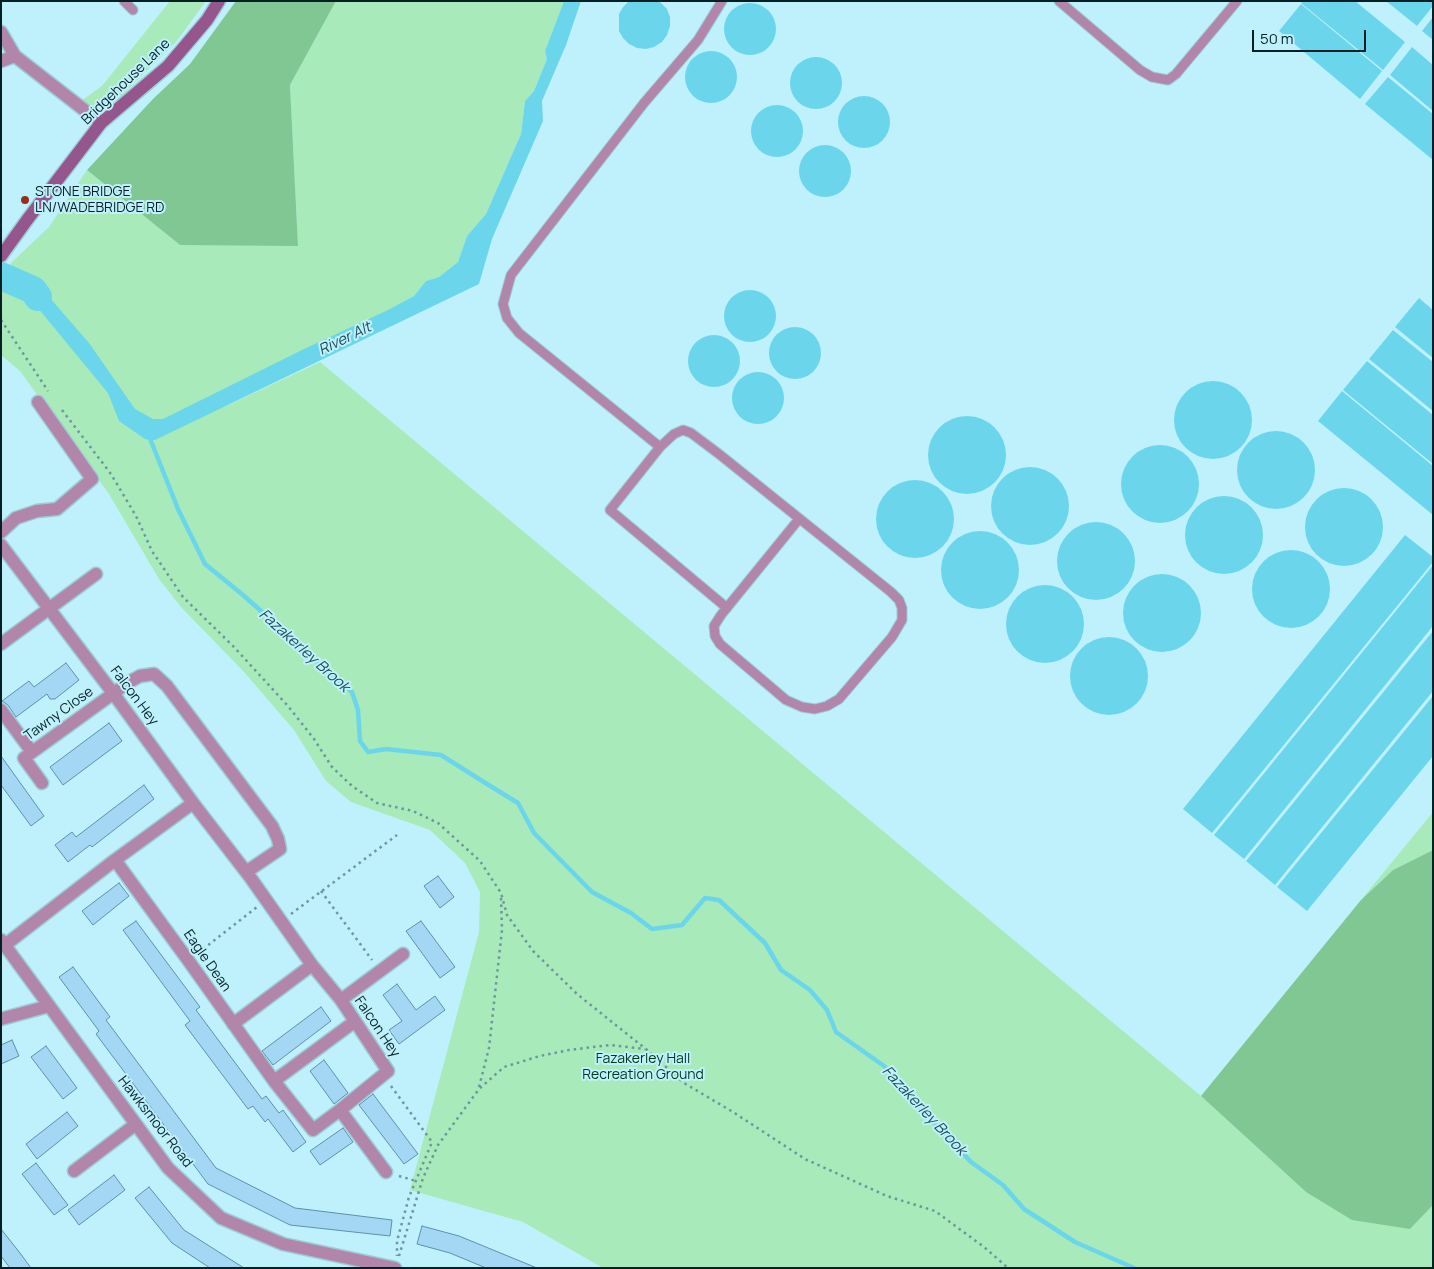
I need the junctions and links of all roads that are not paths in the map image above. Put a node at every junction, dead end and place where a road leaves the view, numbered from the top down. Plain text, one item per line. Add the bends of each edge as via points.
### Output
1 (124, 1) edge
2 (219, 1) edge
3 (722, 1) edge
4 (1059, 1) edge
5 (1237, 1) edge
6 (133, 10) dead end
7 (1, 32) edge
8 (15, 56) junction
9 (1, 61) edge
10 (101, 123) junction
11 (1, 256) edge
12 (38, 402) dead end
13 (660, 447) junction
14 (799, 519) junction
15 (1, 532) edge
16 (1, 545) edge
17 (96, 574) dead end
18 (49, 608) junction
19 (726, 608) junction
20 (1, 644) edge
21 (113, 693) junction
22 (1, 710) edge
23 (32, 752) junction
24 (42, 783) dead end
25 (193, 804) junction
26 (114, 860) junction
27 (246, 872) junction
28 (3, 943) edge
29 (402, 954) dead end
30 (312, 965) junction
31 (341, 1000) junction
32 (49, 1006) junction
33 (1, 1019) edge
34 (354, 1022) junction
35 (233, 1024) junction
36 (385, 1073) joint
37 (274, 1081) junction
38 (340, 1110) junction
39 (136, 1124) junction
40 (74, 1171) dead end
41 (386, 1172) road end
42 (397, 1262) edge

1 - 6 lane
2 - 10 street, Bridgehouse Lane via 168,66
3 - 13 lane via 698,40 644,103 511,275 504,304 507,318 519,334
4 - 5 lane via 1140,70 1152,77 1168,80
7 - 8 street
8 - 9 street
8 - 10 street
10 - 11 street, Bridgehouse Lane
12 - 15 street via 92,479 57,509 16,518
13 - 14 lane via 674,434 683,430 691,433
13 - 19 lane via 610,510
14 - 19 lane
14 - 19 lane via 899,600 902,620 892,637 839,698 827,706 802,708 786,700 720,644 714,626
16 - 18 street, Falcon Hey
17 - 18 street
18 - 20 street
18 - 21 street, Falcon Hey
21 - 23 street, Tawny Close
21 - 25 street, Falcon Hey
21 - 27 street, Tawny Close via 140,676 154,674 167,686 272,826 280,849
22 - 23 street
23 - 24 street, Tawny Close via 24,758
25 - 26 street
25 - 27 street, Falcon Hey
26 - 28 street
26 - 35 street, Eagle Dean
27 - 30 street, Falcon Hey
28 - 32 street, Hawksmoor Road
29 - 31 street, Falcon Hey
30 - 31 street, Falcon Hey
30 - 35 street
31 - 34 street, Falcon Hey
32 - 33 street
32 - 39 street, Hawksmoor Road
34 - 36 street, Falcon Hey
34 - 37 street
35 - 37 street, Eagle Dean
36 - 38 street, Eagle Dean
37 - 38 street, Eagle Dean via 312,1130
38 - 41 street
39 - 40 street
39 - 42 street, Hawksmoor Road via 168,1168 221,1218 282,1244

